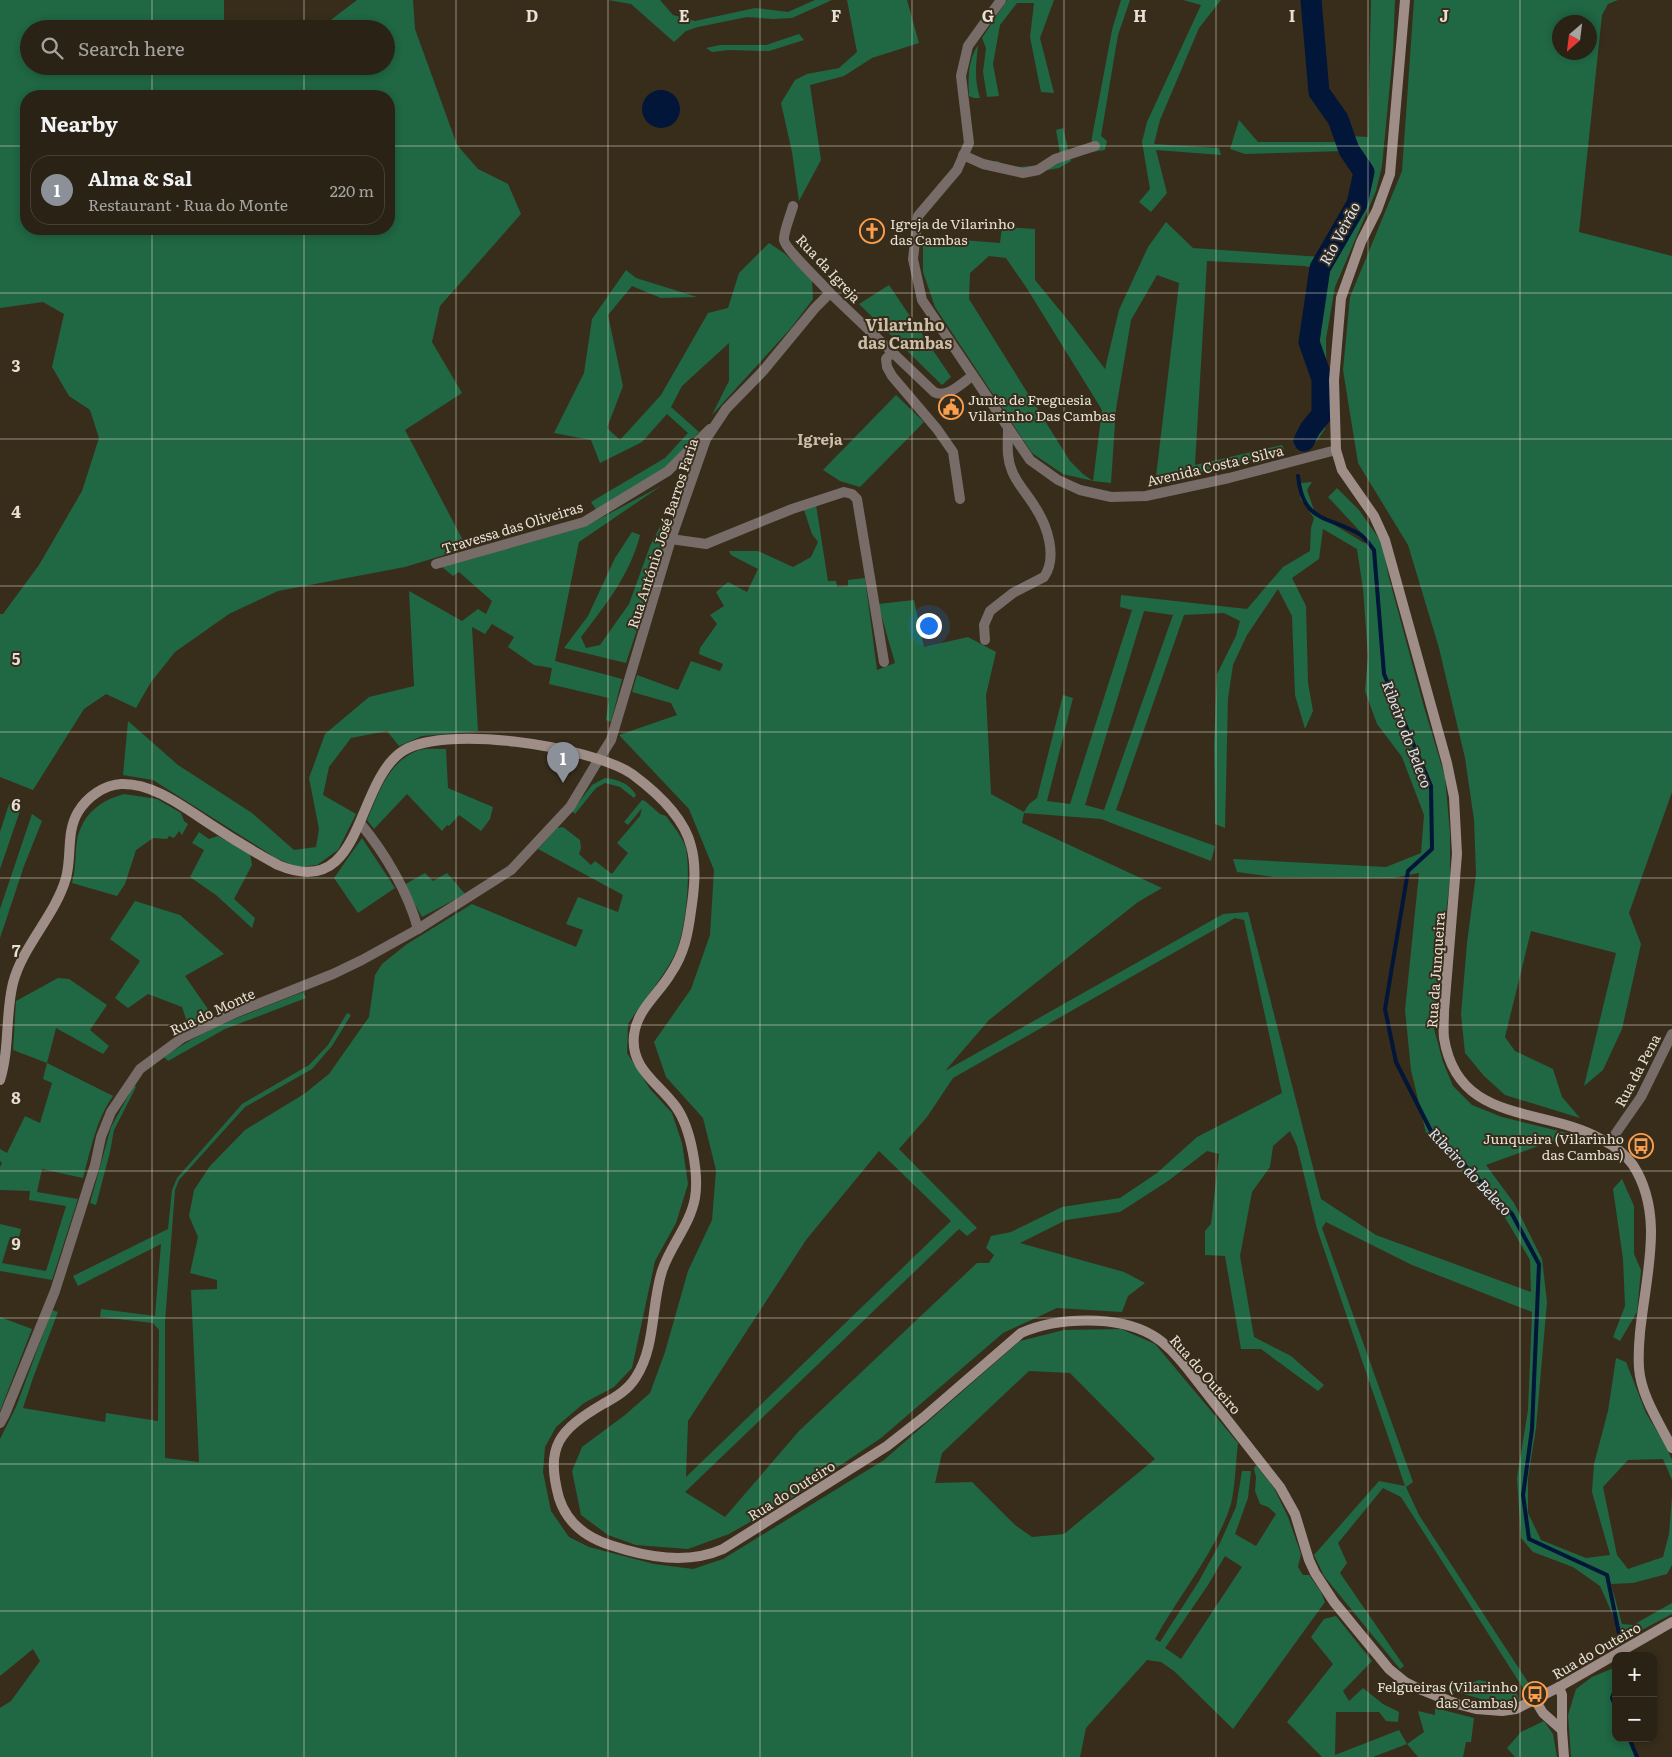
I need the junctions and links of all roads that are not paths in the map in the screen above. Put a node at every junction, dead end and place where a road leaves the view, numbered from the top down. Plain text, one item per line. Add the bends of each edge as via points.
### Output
1 (1001, 0) edge
2 (1405, 0) edge
3 (1095, 146) dead end
4 (964, 155) junction
5 (793, 206) dead end
6 (830, 293) junction
7 (892, 352) junction
8 (972, 376) junction
9 (715, 424) junction
10 (1008, 429) junction
11 (1336, 450) junction
12 (960, 499) dead end
13 (671, 539) junction
14 (436, 564) dead end
15 (985, 640) dead end
16 (884, 662) dead end
17 (600, 759) junction
18 (360, 823) junction
19 (418, 929) junction
20 (1672, 1034) edge
21 (0, 1080) edge
22 (1609, 1143) junction
23 (0, 1423) edge
24 (1672, 1448) edge
25 (1672, 1622) edge
26 (1560, 1687) junction
27 (1535, 1700) junction
28 (1562, 1730) junction
29 (1564, 1757) edge

1 - 4 street via 968,46 961,76 969,143
2 - 11 main road, Rua da Junqueira via 1390,174 1341,298 1334,380
3 - 4 street via 1054,159 1038,170 1022,173 982,164
4 - 8 street, Avenida Costa e Silva via 957,170 918,216 913,259 922,300
5 - 6 street, Rua da Igreja via 784,240 788,249
6 - 7 street, Rua da Igreja
6 - 9 street, Rua António José Barros Faria
7 - 8 street, Rua da Igreja via 938,394 947,393
7 - 12 street via 886,359 892,376 937,428 953,452
8 - 10 street, Avenida Costa e Silva
9 - 13 street, Rua António José Barros Faria via 706,439
9 - 14 street, Travessa das Oliveiras via 668,470 584,522
10 - 11 street, Avenida Costa e Silva via 1030,460 1058,480 1080,490 1111,497 1146,496
10 - 15 street via 1008,462 1044,525 1050,562 1044,577 1013,593 990,611 984,625
11 - 22 main road, Rua da Junqueira via 1342,470 1374,516 1385,540 1454,797 1457,854 1444,1037 1454,1067 1471,1092 1492,1105 1581,1129
13 - 16 street via 706,544 792,509 844,492 852,494 857,499
13 - 17 street, Rua António José Barros Faria via 612,740
17 - 18 main road, Rua do Outeiro via 500,740 459,739 411,746 387,766
17 - 19 street, Rua do Monte via 570,807 511,870
17 - 27 main road, Rua do Outeiro via 621,767 645,784 681,823 691,846 694,874 687,937 671,974 641,1014 634,1040 636,1056 644,1073 683,1119 696,1182 690,1214 662,1271 647,1352 640,1371 624,1391 572,1425 557,1446 553,1460 556,1486 571,1522 593,1539 637,1553 683,1558 712,1554 887,1446 1021,1333 1063,1322 1120,1323 1144,1331 1170,1350 1264,1464 1289,1500 1308,1560 1324,1588 1396,1676 1430,1694 1476,1709 1516,1709
18 - 19 street via 392,871
18 - 21 main road, Rua do Outeiro via 334,863 317,872 301,873 278,866 143,786 120,784 96,793 77,814 70,835 68,865 61,891 13,983
19 - 23 street, Rua do Monte via 333,974 182,1038 140,1070 111,1112 55,1291
20 - 22 street, Rua da Pena via 1641,1097
22 - 24 main road, Rua da Junqueira via 1633,1165 1647,1192 1652,1213 1639,1370 1646,1394
25 - 26 main road, Rua do Outeiro
26 - 27 main road, Rua do Outeiro
26 - 28 main road
27 - 28 main road
28 - 29 main road

